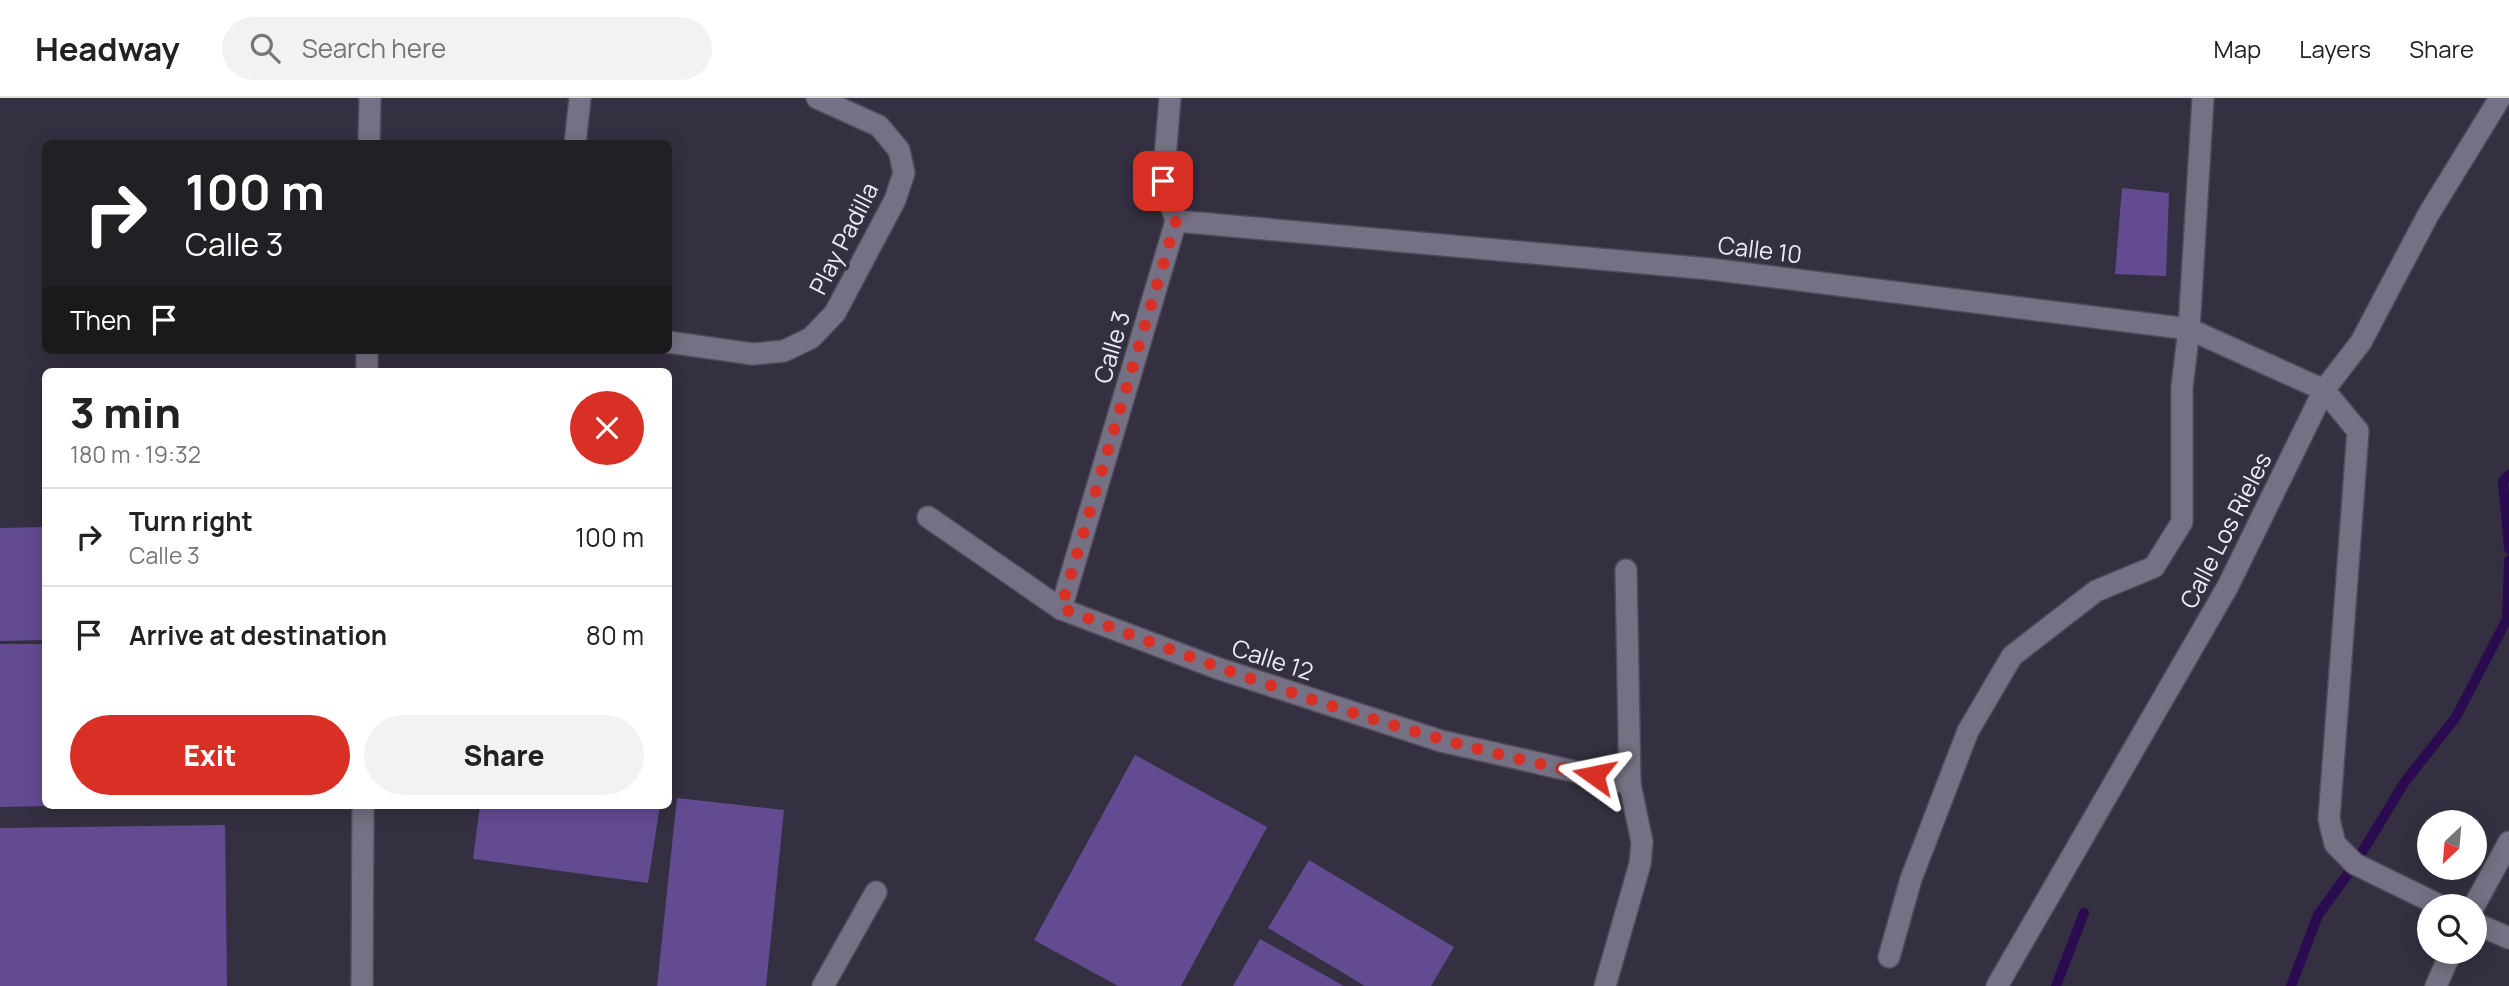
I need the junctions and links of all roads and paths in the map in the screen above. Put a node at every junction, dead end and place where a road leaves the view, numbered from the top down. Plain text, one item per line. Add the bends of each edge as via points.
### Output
1 (370, 98) edge
2 (580, 98) edge
3 (817, 98) edge
4 (1170, 98) edge
5 (2203, 98) edge
6 (2500, 98) edge
7 (369, 140) edge
8 (575, 140) edge
9 (1176, 221) junction
10 (2189, 329) junction
11 (672, 343) edge
12 (2324, 390) junction
13 (928, 517) dead end
14 (1626, 570) dead end
15 (1061, 608) junction
16 (1630, 784) junction
17 (363, 809) edge
18 (2509, 842) edge
19 (876, 892) dead end
20 (2417, 894) edge
21 (2481, 894) edge
22 (2487, 929) edge
23 (2509, 938) edge
24 (1889, 957) dead end
25 (2446, 964) edge
26 (362, 986) edge
27 (823, 986) edge
28 (1605, 986) edge
29 (1997, 986) edge
30 (2436, 986) edge

1 - 7 street
2 - 8 street
3 - 11 street, Play Padilla via 879,126 900,150 904,173 895,200 835,313 811,338 784,351 753,354
4 - 9 street via 1163,181
5 - 10 street
6 - 12 street, Calle Los Rieles via 2428,215 2361,342
9 - 10 street, Calle 10 via 1710,269
9 - 15 street, Calle 3
10 - 12 street, Calle 10
10 - 24 street via 2182,387 2182,522 2154,568 2096,591 2012,656 1968,731 1911,879
12 - 20 street via 2358,431 2329,819 2335,844 2355,864
12 - 29 street, Calle Los Rieles via 2228,586
13 - 15 street, Calle 12
14 - 16 street
15 - 16 street, Calle 12 via 1217,668 1441,741
16 - 28 street via 1643,842
17 - 26 street
18 - 21 street
19 - 27 street
22 - 23 street
25 - 30 street

